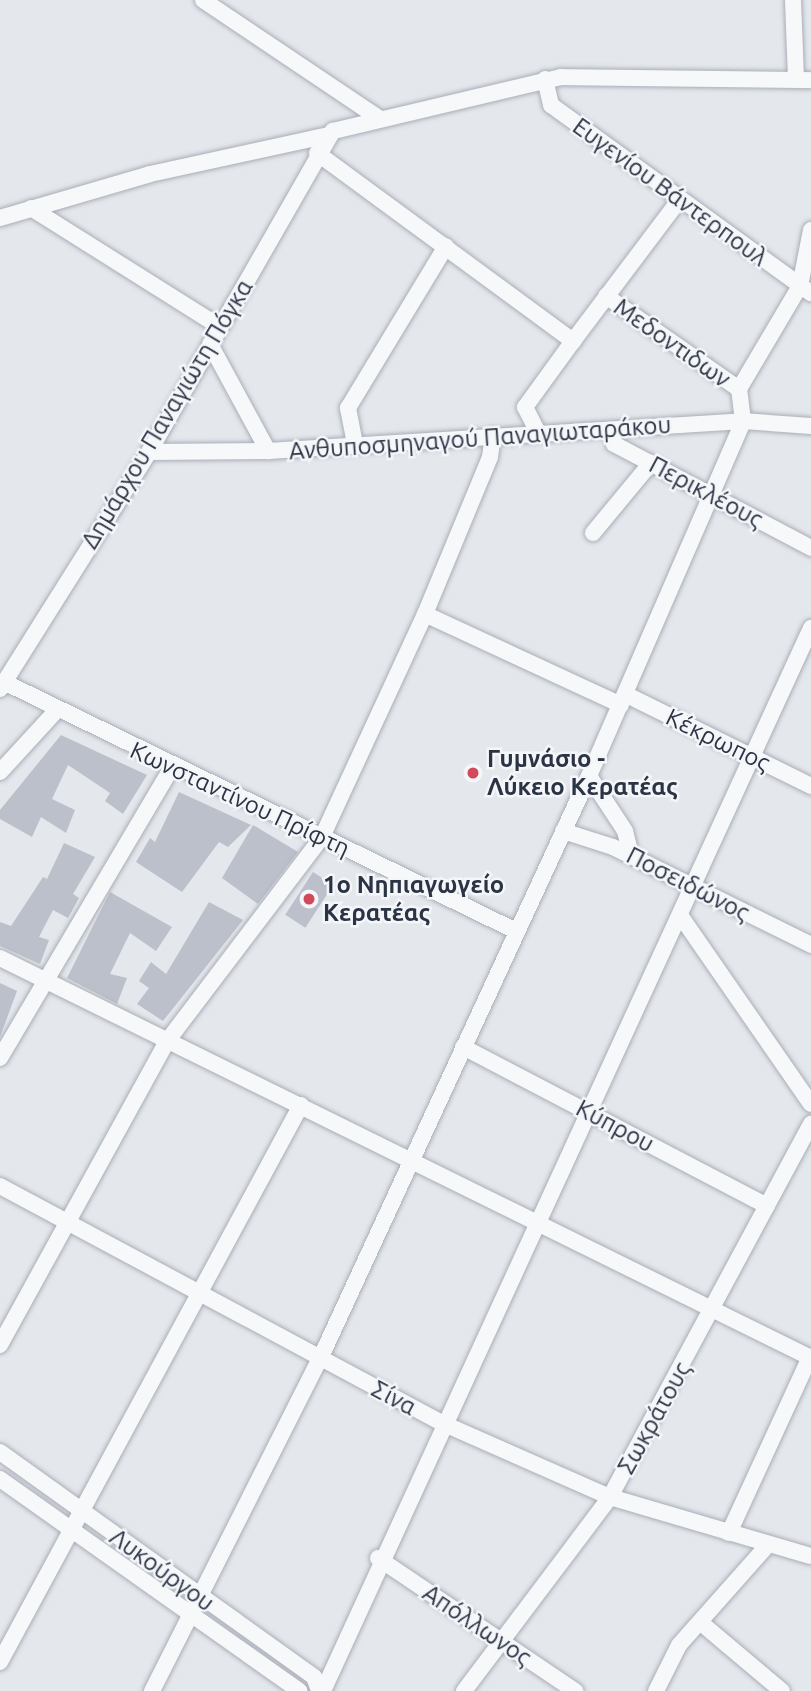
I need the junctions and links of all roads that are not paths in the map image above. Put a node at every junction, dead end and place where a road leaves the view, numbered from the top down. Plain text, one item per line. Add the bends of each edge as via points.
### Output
1 (203, 0) edge
2 (793, 0) edge
3 (545, 79) junction
4 (804, 79) edge
5 (380, 118) junction
6 (329, 135) junction
7 (317, 153) junction
8 (680, 199) junction
9 (0, 202) edge
10 (24, 210) junction
11 (0, 218) edge
12 (811, 230) edge
13 (446, 246) junction
14 (806, 289) edge
15 (606, 296) junction
16 (220, 327) junction
17 (573, 341) junction
18 (210, 344) junction
19 (738, 389) junction
20 (743, 421) junction
21 (811, 426) edge
22 (612, 430) junction
23 (538, 433) junction
24 (493, 435) junction
25 (355, 444) junction
26 (149, 452) junction
27 (268, 452) junction
28 (652, 463) junction
29 (713, 495) junction
30 (593, 533) dead end
31 (811, 548) edge
32 (425, 614) junction
33 (811, 628) edge
34 (2, 686) edge
35 (623, 699) junction
36 (55, 712) junction
37 (752, 756) junction
38 (172, 767) junction
39 (0, 772) edge
40 (589, 776) junction
41 (811, 786) edge
42 (563, 831) junction
43 (322, 837) junction
44 (631, 855) junction
45 (696, 888) junction
46 (682, 918) junction
47 (516, 931) junction
48 (811, 945) edge
49 (0, 958) edge
50 (45, 981) junction
51 (168, 1040) junction
52 (463, 1047) junction
53 (0, 1058) edge
54 (811, 1104) edge
55 (301, 1105) junction
56 (589, 1112) junction
57 (811, 1124) edge
58 (411, 1160) junction
59 (0, 1186) edge
60 (767, 1206) junction
61 (65, 1218) junction
62 (538, 1222) junction
63 (196, 1290) junction
64 (714, 1308) junction
65 (0, 1345) edge
66 (810, 1357) edge
67 (320, 1359) junction
68 (442, 1423) junction
69 (0, 1452) edge
70 (0, 1479) edge
71 (610, 1497) junction
72 (80, 1510) junction
73 (69, 1530) junction
74 (729, 1533) junction
75 (765, 1548) junction
76 (811, 1556) edge
77 (379, 1558) junction
78 (200, 1597) junction
79 (189, 1618) junction
80 (700, 1622) junction
81 (501, 1642) junction
82 (0, 1662) edge
83 (152, 1691) edge
84 (299, 1691) edge
85 (321, 1691) edge
86 (464, 1691) edge
87 (575, 1691) edge
88 (656, 1691) edge
89 (782, 1691) edge

1 - 5 street
2 - 4 street
3 - 4 street
3 - 5 street
3 - 8 street, Ευγενίου Βάντερπουλ via 551,105
5 - 6 street
6 - 7 street, Δημάρχου Παναγιώτη Πόγκα
6 - 10 street via 310,135
7 - 13 street
7 - 16 street, Δημάρχου Παναγιώτη Πόγκα
8 - 14 street, Ευγενίου Βάντερπουλ
8 - 15 street
9 - 10 street
10 - 11 street
10 - 16 street
12 - 14 street
13 - 17 street
13 - 25 street via 348,408
14 - 19 street
15 - 17 street
15 - 19 street, Μεδοντιδων
16 - 18 street, Δημάρχου Παναγιώτη Πόγκα
17 - 23 street via 525,407
18 - 26 street, Δημάρχου Παναγιώτη Πόγκα
18 - 27 street
19 - 20 street
20 - 21 street, Ανθυποσμηναγού Παναγιωταράκου
20 - 22 street, Ανθυποσμηναγού Παναγιωταράκου
20 - 29 street
22 - 23 street, Ανθυποσμηναγού Παναγιωταράκου
22 - 28 street, Περικλέους via 614,444
23 - 24 street, Ανθυποσμηναγού Παναγιωταράκου
24 - 25 street, Ανθυποσμηναγού Παναγιωταράκου
24 - 32 street via 490,457
25 - 27 street, Ανθυποσμηναγού Παναγιωταράκου
26 - 27 street, Ανθυποσμηναγού Παναγιωταράκου
26 - 34 street, Δημάρχου Παναγιώτη Πόγκα
28 - 29 street, Περικλέους
28 - 30 street
29 - 31 street, Περικλέους
29 - 35 street
32 - 35 street, Κέκρωπος
32 - 43 street
33 - 37 street
34 - 36 street, Κωνσταντίνου Πρίφτη
35 - 37 street, Κέκρωπος
35 - 40 street
36 - 38 street, Κωνσταντίνου Πρίφτη
36 - 39 street
37 - 41 street, Κέκρωπος
37 - 45 street
38 - 43 street, Κωνσταντίνου Πρίφτη
38 - 50 street
40 - 42 street
40 - 44 street via 625,831
42 - 44 street, Ποσειδώνος
42 - 47 street
43 - 47 street, Κωνσταντίνου Πρίφτη
43 - 51 street
44 - 45 street, Ποσειδώνος
45 - 46 street
45 - 48 street, Ποσειδώνος
46 - 54 street
46 - 56 street
47 - 52 street
49 - 50 street
50 - 51 street
50 - 53 street
51 - 55 street
51 - 61 street
52 - 56 street, Κύπρου
52 - 58 street
55 - 58 street
55 - 63 street
56 - 60 street, Κύπρου
56 - 62 street
57 - 60 street, Σωκράτους
58 - 62 street
58 - 67 street
59 - 61 street, Σίνα
60 - 64 street, Σωκράτους
61 - 63 street, Σίνα
61 - 65 street
62 - 64 street
62 - 68 street
63 - 67 street, Σίνα
63 - 72 street
64 - 66 street
64 - 71 street, Σωκράτους
66 - 74 street
67 - 68 street, Σίνα
67 - 78 street
68 - 71 street, Σίνα
68 - 77 street
69 - 72 street, Λυκούργου
70 - 73 street, Λυκούργου
71 - 74 street, Σίνα
71 - 81 street, Σωκράτους
72 - 73 street
72 - 78 street, Λυκούργου
73 - 79 street, Λυκούργου
73 - 82 street
74 - 75 street, Σίνα
75 - 76 street, Σίνα
75 - 80 street
77 - 81 street, Απόλλωνος
77 - 85 street
78 - 79 street
78 - 85 street, Λυκούργου via 314,1677
79 - 83 street
79 - 84 street, Λυκούργου
80 - 88 street via 679,1645
80 - 89 street
81 - 86 street, Σωκράτους
81 - 87 street, Απόλλωνος

